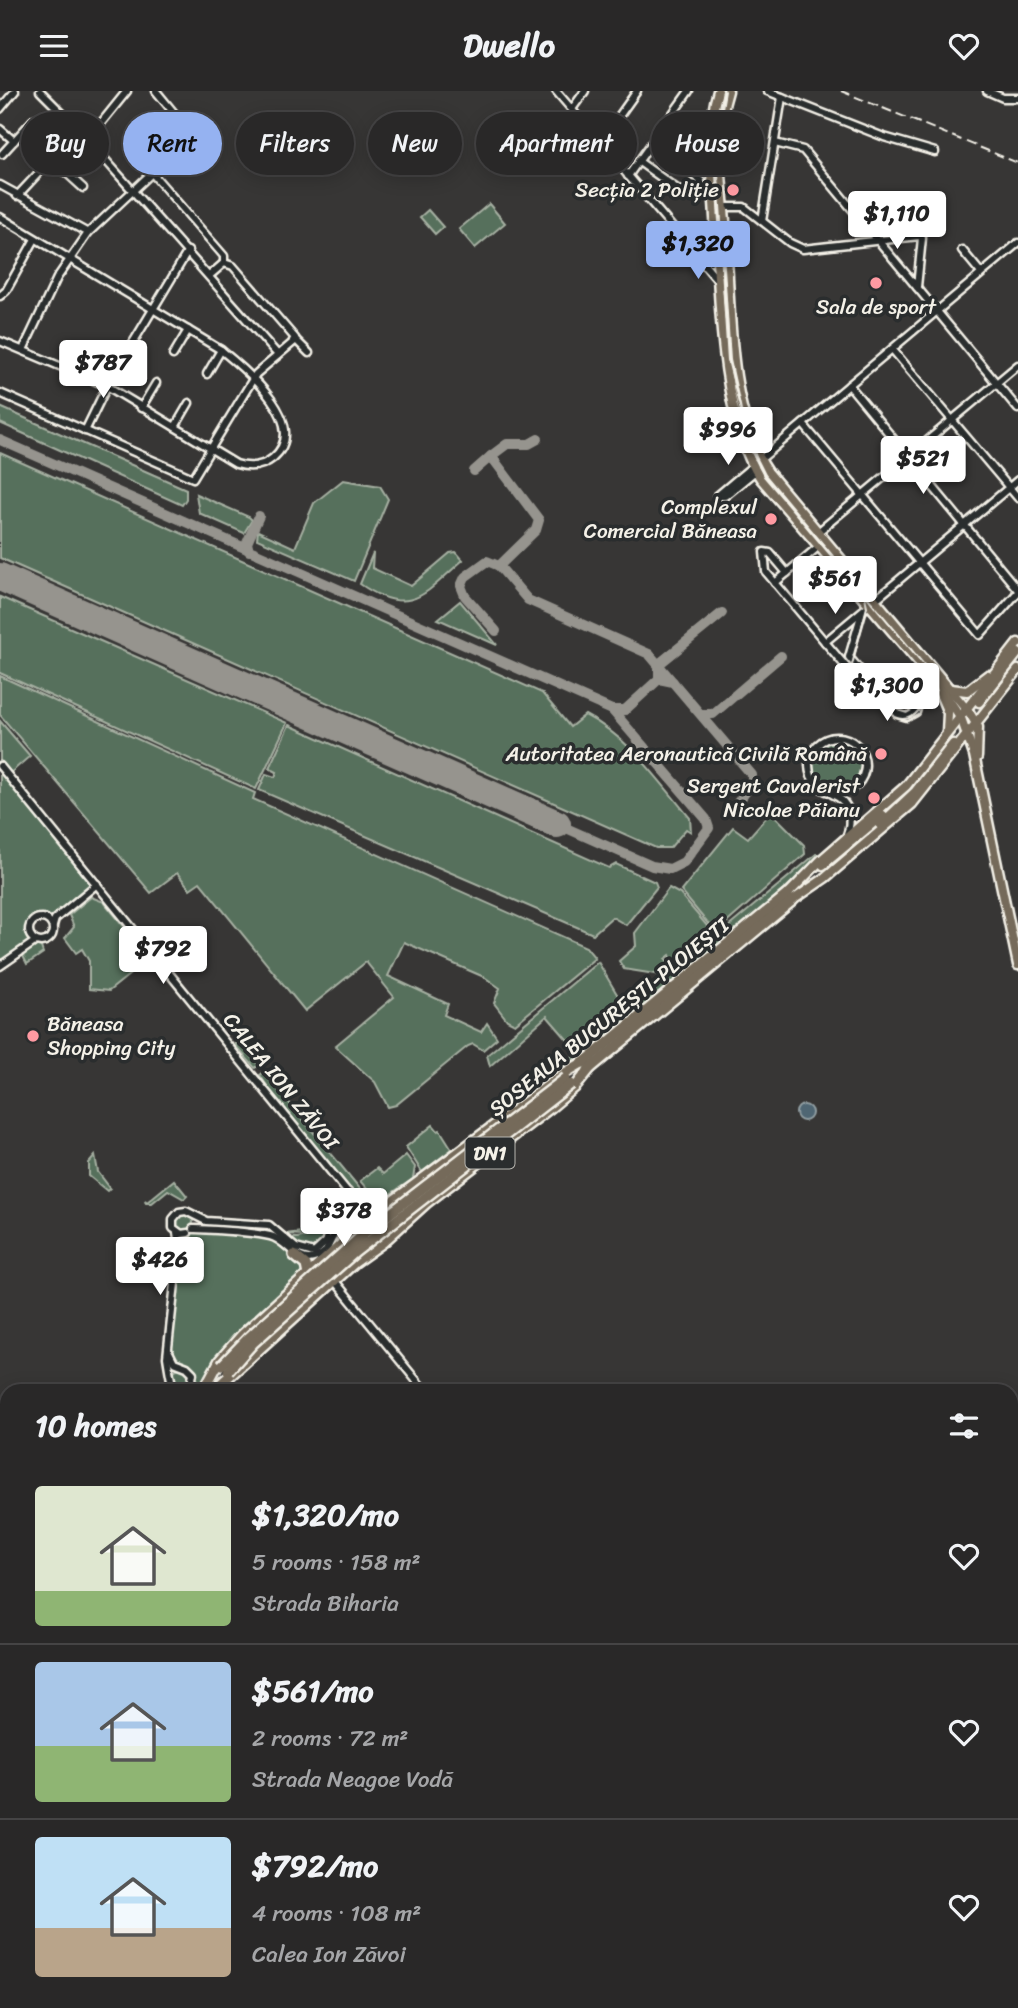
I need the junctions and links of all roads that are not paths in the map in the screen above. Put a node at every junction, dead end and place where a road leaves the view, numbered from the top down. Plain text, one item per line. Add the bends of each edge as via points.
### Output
1 (15, 91) edge
2 (40, 91) edge
3 (127, 91) edge
4 (156, 91) edge
5 (556, 91) edge
6 (585, 91) edge
7 (637, 91) edge
8 (689, 91) edge
9 (718, 91) edge
10 (728, 91) edge
11 (767, 91) edge
12 (987, 91) edge
13 (782, 97) junction
14 (1018, 98) edge
15 (0, 109) edge
16 (572, 109) junction
17 (62, 112) edge
18 (173, 112) edge
19 (574, 112) edge
20 (622, 112) edge
21 (674, 112) edge
22 (716, 112) edge
23 (721, 112) edge
24 (109, 113) edge
25 (0, 129) edge
26 (21, 133) edge
27 (14, 141) junction
28 (775, 143) junction
29 (651, 144) edge
30 (935, 152) dead end
31 (2, 154) dead end
32 (638, 161) junction
33 (109, 164) edge
34 (35, 175) edge
35 (69, 175) edge
36 (149, 175) edge
37 (155, 175) edge
38 (693, 175) edge
39 (717, 175) edge
40 (717, 175) edge
41 (628, 176) joint
42 (0, 185) edge
43 (83, 188) dead end
44 (132, 190) junction
45 (17, 196) junction
46 (687, 196) dead end
47 (718, 204) junction
48 (0, 218) edge
49 (762, 221) junction
50 (88, 233) junction
51 (35, 239) junction
52 (877, 239) junction
53 (1018, 243) edge
54 (962, 250) dead end
55 (188, 251) junction
56 (717, 252) junction
57 (696, 258) junction
58 (69, 259) junction
59 (224, 263) junction
60 (981, 273) junction
61 (209, 276) junction
62 (719, 282) junction
63 (917, 287) junction
64 (0, 296) edge
65 (153, 309) junction
66 (937, 311) junction
67 (188, 330) junction
68 (0, 341) edge
69 (293, 341) junction
70 (892, 349) junction
71 (221, 350) junction
72 (23, 351) junction
73 (309, 353) dead end
74 (173, 355) dead end
75 (278, 355) junction
76 (1018, 365) edge
77 (207, 374) dead end
78 (253, 380) junction
79 (156, 383) dead end
80 (996, 383) junction
81 (849, 385) junction
82 (107, 386) junction
83 (0, 394) edge
84 (189, 403) dead end
85 (141, 408) junction
86 (1018, 409) edge
87 (952, 420) junction
88 (803, 424) junction
89 (174, 427) junction
90 (85, 431) junction
91 (211, 449) junction
92 (908, 457) junction
93 (757, 464) junction
94 (1018, 479) edge
95 (1009, 487) junction
96 (862, 495) junction
97 (1018, 498) edge
98 (964, 524) junction
99 (818, 532) junction
100 (818, 547) junction
101 (919, 562) junction
102 (787, 573) junction
103 (775, 583) junction
104 (1018, 591) edge
105 (869, 605) junction
106 (825, 642) junction
107 (1018, 643) edge
108 (1018, 653) edge
109 (1005, 659) junction
110 (841, 660) junction
111 (1018, 661) edge
112 (855, 664) junction
113 (1018, 670) edge
114 (928, 674) junction
115 (858, 681) dead end
116 (949, 688) junction
117 (980, 705) junction
118 (966, 714) junction
119 (962, 736) junction
120 (976, 755) junction
121 (0, 766) edge
122 (842, 796) junction
123 (851, 813) junction
124 (870, 819) junction
125 (846, 839) junction
126 (97, 884) junction
127 (791, 897) junction
128 (54, 923) junction
129 (32, 940) junction
130 (1016, 943) edge
131 (1018, 965) edge
132 (0, 966) edge
133 (590, 1063) junction
134 (347, 1190) junction
135 (344, 1211) junction
136 (368, 1214) junction
137 (194, 1218) junction
138 (353, 1230) junction
139 (190, 1231) junction
140 (177, 1232) junction
141 (387, 1238) junction
142 (179, 1245) junction
143 (376, 1246) junction
144 (295, 1255) junction
145 (308, 1275) junction
146 (334, 1280) junction
147 (168, 1351) junction
148 (180, 1365) junction
149 (171, 1371) junction
150 (171, 1384) edge
151 (191, 1384) edge
152 (211, 1384) edge
153 (213, 1384) edge
154 (215, 1384) edge
155 (419, 1384) edge

1 - 15 street
2 - 17 street
3 - 24 street
4 - 18 street
5 - 16 street
6 - 16 street
7 - 20 street
8 - 21 street
9 - 22 main road
10 - 23 main road
11 - 13 street
12 - 14 street
13 - 28 street
13 - 30 street
16 - 19 street
25 - 27 street
26 - 27 street
27 - 31 street
28 - 49 street
28 - 52 street via 803,150
29 - 32 street
32 - 41 street
32 - 46 street
33 - 44 street
34 - 45 street
35 - 43 street
36 - 44 street
37 - 59 street via 223,256
38 - 47 street via 701,181 701,191
39 - 47 main road
40 - 47 main road
41 - 57 street
42 - 45 street
44 - 50 street
44 - 55 street
45 - 50 street
47 - 49 street via 742,206
47 - 56 main road
47 - 93 main road via 736,375
48 - 51 street
49 - 52 street via 803,249
50 - 58 street
51 - 58 street
51 - 64 street
52 - 63 street
52 - 63 street via 921,237
53 - 60 street
54 - 60 street
55 - 61 street
55 - 65 street
56 - 57 street via 710,261
56 - 62 main road
57 - 62 street
58 - 65 street
58 - 72 street
59 - 61 street
59 - 69 street via 233,266
60 - 66 street
61 - 75 street
62 - 93 main road via 728,375
63 - 66 street
65 - 67 street
65 - 82 street
66 - 70 street
66 - 80 street
67 - 71 street
67 - 74 street
68 - 72 street
69 - 73 street
69 - 75 street
70 - 81 street
70 - 87 street
71 - 77 street
71 - 78 street
72 - 82 street
75 - 78 street
76 - 80 street
78 - 91 street
78 - 91 street via 281,413 286,430 281,449 268,461 253,466 236,464
79 - 85 street
80 - 86 street
80 - 87 street
81 - 88 street
81 - 92 street
82 - 85 street
82 - 90 street
83 - 90 street
84 - 89 street
85 - 89 street
87 - 92 street
87 - 95 street
88 - 93 street
88 - 96 street
89 - 91 street
90 - 91 street via 193,478
92 - 96 street
92 - 98 street
93 - 93 street via 749,467 717,496 725,496 753,473
93 - 99 main road
93 - 100 main road
94 - 95 street
95 - 97 street
95 - 98 street
96 - 99 street
96 - 101 street
98 - 101 street
98 - 104 street
99 - 105 main road
100 - 102 street
100 - 105 main road
101 - 104 street via 981,635
101 - 105 street
102 - 103 street
102 - 103 street via 764,552 764,567
103 - 106 street
105 - 106 street
105 - 112 street via 849,656
105 - 114 main road
105 - 116 main road
106 - 110 street
107 - 109 main road, ȘOSEAUA BUCUREȘTI-PLOIEȘTI
108 - 117 main road, ȘOSEAUA BUCUREȘTI-PLOIEȘTI
109 - 116 main road via 970,690 962,693
109 - 117 main road, ȘOSEAUA BUCUREȘTI-PLOIEȘTI
110 - 112 street
110 - 115 street
111 - 117 main road, ȘOSEAUA BUCUREȘTI-PLOIEȘTI
112 - 114 street via 904,717 918,709
113 - 117 main road, ȘOSEAUA BUCUREȘTI-PLOIEȘTI
114 - 118 main road
114 - 119 main road
116 - 118 main road
117 - 118 main road
117 - 118 main road, ȘOSEAUA BUCUREȘTI-PLOIEȘTI
118 - 119 main road, ȘOSEAUA BUCUREȘTI-PLOIEȘTI
118 - 119 main road
118 - 119 main road, ȘOSEAUA BUCUREȘTI-PLOIEȘTI
118 - 120 main road
119 - 120 main road
119 - 120 main road via 967,749
119 - 124 main road, ȘOSEAUA BUCUREȘTI-PLOIEȘTI
119 - 127 main road, ȘOSEAUA BUCUREȘTI-PLOIEȘTI / DN1 via 898,802
120 - 130 main road
121 - 126 street, CALEA ION ZĂVOI
122 - 122 street via 856,786 865,765 855,744 838,737 820,743 810,758 813,780 827,792
122 - 123 street
123 - 124 street
123 - 125 street
124 - 125 main road, ȘOSEAUA BUCUREȘTI-PLOIEȘTI
125 - 127 main road, ȘOSEAUA BUCUREȘTI-PLOIEȘTI
126 - 128 street
126 - 134 street, CALEA ION ZĂVOI
127 - 133 highway, ȘOSEAUA BUCUREȘTI-PLOIEȘTI / DN1
128 - 129 street via 48,940
128 - 129 street via 33,922 29,930
129 - 132 street
130 - 131 main road
133 - 136 highway, DN1 via 565,1073
133 - 141 highway, DN1 via 576,1086
133 - 153 highway, ȘOSEAUA BUCUREȘTI-PLOIEȘTI / DN1, bridge via 366,1232
134 - 135 street
134 - 136 street, CALEA ION ZĂVOI
135 - 136 street
135 - 137 street via 326,1220 327,1241 311,1253 296,1248 269,1225
135 - 138 street
136 - 138 highway, DN1
136 - 141 highway via 386,1223
137 - 139 street
137 - 140 street via 186,1211 176,1215 172,1222
138 - 143 highway via 363,1243
138 - 144 street via 337,1228 322,1255
138 - 145 highway, DN1
139 - 140 street
139 - 142 street
139 - 144 street via 272,1236
140 - 142 street
141 - 143 highway, DN1
142 - 147 street
143 - 146 highway, DN1
144 - 145 highway via 306,1265
145 - 152 highway, DN1 via 233,1345 220,1360
146 - 154 highway, DN1
146 - 155 street
147 - 148 street
147 - 149 street
148 - 149 street
148 - 151 street via 189,1368
149 - 150 street

